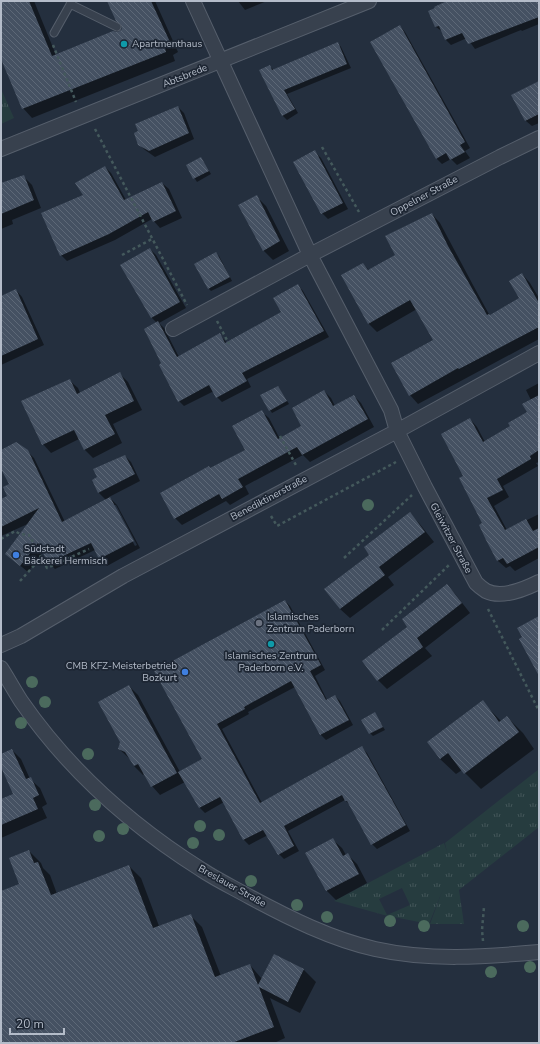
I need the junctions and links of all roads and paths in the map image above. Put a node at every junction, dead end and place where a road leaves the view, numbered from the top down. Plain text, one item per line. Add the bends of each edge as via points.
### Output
1 (193, 1) edge
2 (369, 1) edge
3 (71, 3) edge
4 (117, 26) dead end
5 (54, 33) joint
6 (221, 61) junction
7 (74, 97) dead end
8 (88, 115) junction
9 (539, 138) edge
10 (322, 147) dead end
11 (1, 149) edge
12 (367, 226) junction
13 (152, 239) junction
14 (122, 255) dead end
15 (310, 255) junction
16 (210, 309) junction
17 (194, 318) junction
18 (173, 329) dead end
19 (229, 344) dead end
20 (539, 353) edge
21 (397, 430) junction
22 (280, 436) dead end
23 (409, 455) junction
24 (304, 479) junction
25 (424, 488) junction
26 (263, 501) junction
27 (1, 539) edge
28 (89, 549) dead end
29 (41, 558) junction
30 (344, 558) dead end
31 (462, 558) junction
32 (20, 581) dead end
33 (539, 582) edge
34 (476, 583) junction
35 (382, 630) dead end
36 (1, 645) edge
37 (1, 668) edge
38 (539, 711) edge
39 (484, 907) dead end
40 (482, 930) dead end
41 (539, 952) edge

1 - 6 street
2 - 6 street, Abtsbrede
3 - 4 lane
3 - 5 lane
5 - 7 path via 52,42
6 - 8 street, Abtsbrede
6 - 15 street
8 - 11 street, Abtsbrede
8 - 13 path
9 - 12 street, Oppelner Straße
10 - 12 path
12 - 15 street, Oppelner Straße
13 - 14 path
13 - 17 path
15 - 16 street, Oppelner Straße
15 - 21 street via 391,410
16 - 17 street, Oppelner Straße
16 - 19 path
17 - 18 street, Oppelner Straße
20 - 21 street, Benediktinerstraße
21 - 23 street, Gleiwitzer Straße
21 - 24 street, Benediktinerstraße
22 - 24 path
23 - 25 street, Gleiwitzer Straße
23 - 26 path via 277,526
24 - 26 street, Benediktinerstraße
25 - 30 path via 409,496
25 - 31 street, Gleiwitzer Straße
26 - 36 street, Benediktinerstraße
27 - 29 path via 15,531 29,535
28 - 29 path via 46,568
29 - 32 path
31 - 34 street, Gleiwitzer Straße
31 - 35 path via 446,567
33 - 34 street, Gleiwitzer Straße via 523,590 503,594 487,592
34 - 38 path
37 - 41 street, Breslauer Straße via 21,701 63,755 121,812 203,871 275,910 342,940 375,949 420,956 486,957
39 - 40 path

